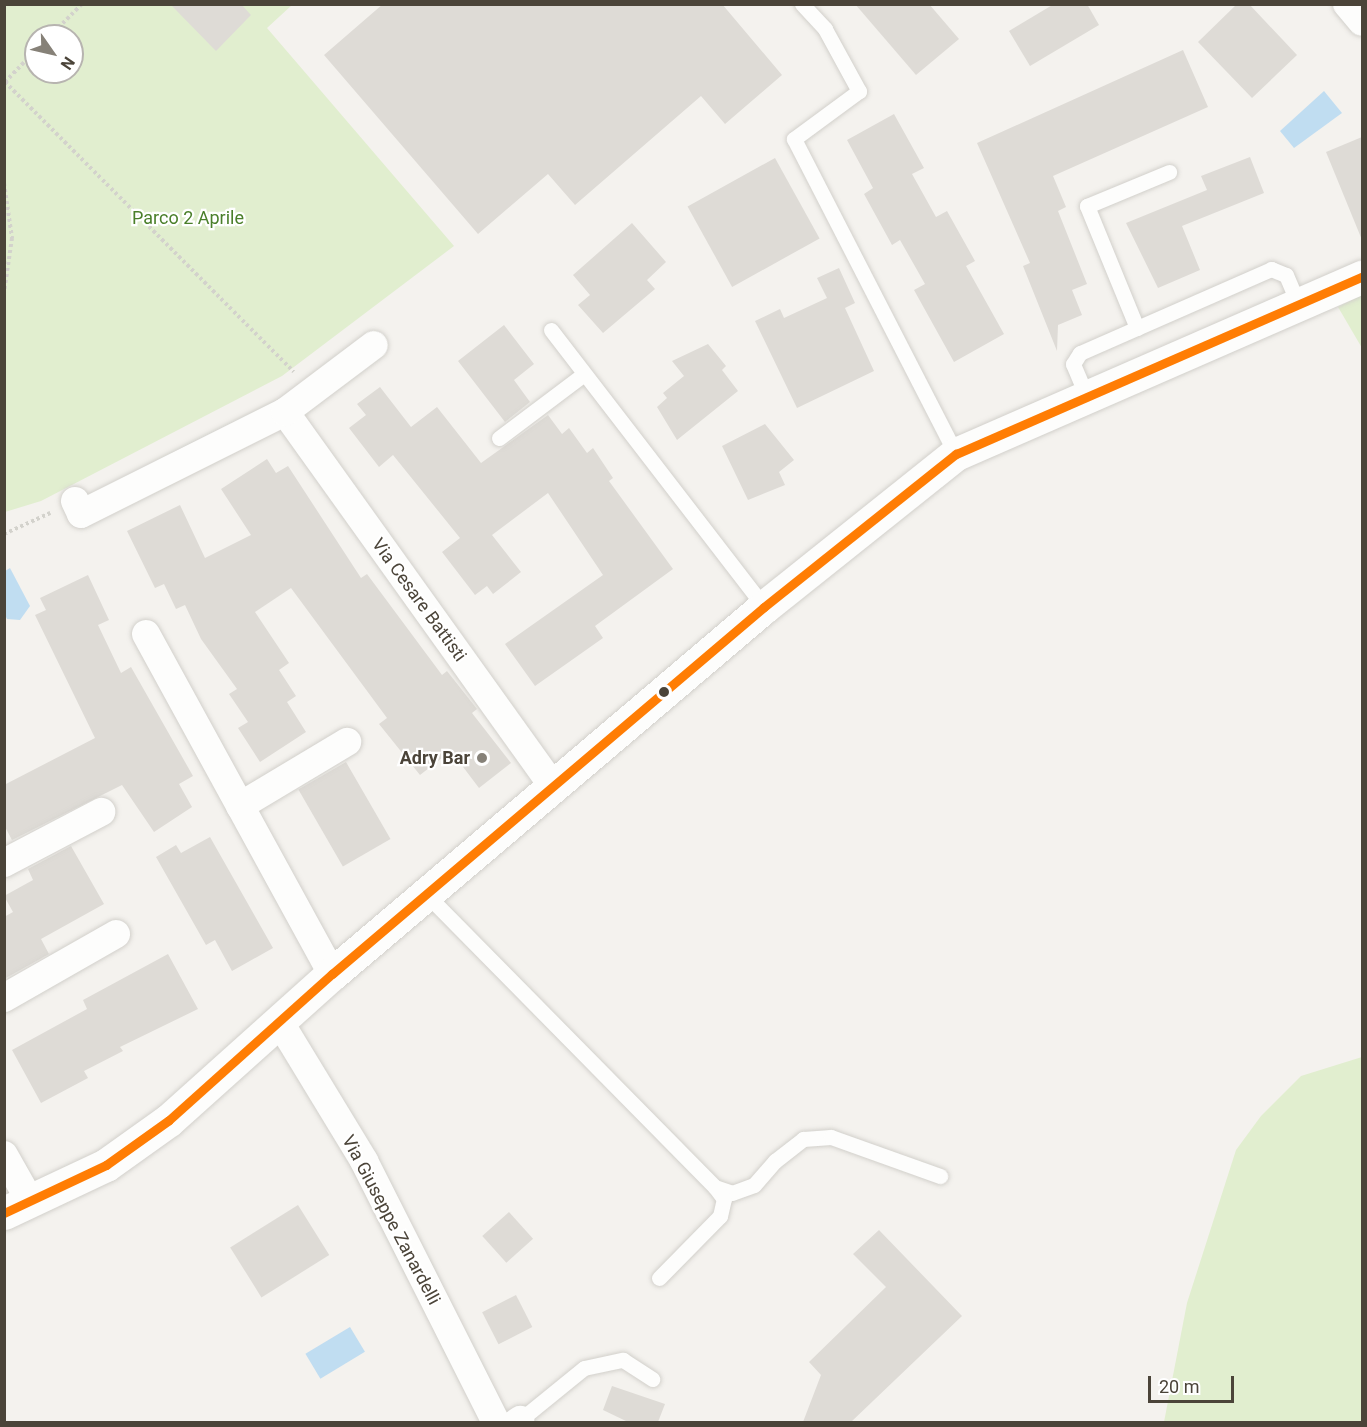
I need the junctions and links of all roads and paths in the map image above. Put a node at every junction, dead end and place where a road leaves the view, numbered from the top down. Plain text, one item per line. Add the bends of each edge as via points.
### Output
1 (82, 4) edge
2 (802, 4) edge
3 (1347, 4) edge
4 (1362, 22) edge
5 (62, 24) edge
6 (24, 62) edge
7 (5, 82) edge
8 (1169, 172) dead end
9 (4, 183) edge
10 (1362, 277) edge
11 (4, 293) edge
12 (1299, 305) junction
13 (1137, 328) junction
14 (551, 330) dead end
15 (374, 345) dead end
16 (584, 374) junction
17 (312, 389) junction
18 (1087, 397) junction
19 (285, 412) junction
20 (500, 438) dead end
21 (956, 454) junction
22 (75, 501) joint
23 (4, 534) edge
24 (764, 607) junction
25 (147, 634) dead end
26 (347, 742) dead end
27 (553, 787) junction
28 (240, 806) junction
29 (100, 812) dead end
30 (4, 863) edge
31 (427, 895) junction
32 (116, 934) dead end
33 (332, 974) junction
34 (4, 998) edge
35 (279, 1021) junction
36 (4, 1155) edge
37 (940, 1176) dead end
38 (715, 1187) junction
39 (18, 1208) edge
40 (659, 1278) dead end
41 (652, 1379) dead end
42 (511, 1422) edge

1 - 5 path
2 - 21 lane via 825,30 859,91 794,139
3 - 4 street
6 - 7 path
7 - 17 path
8 - 13 lane via 1087,206
9 - 11 path via 12,238
10 - 12 street
12 - 13 lane via 1286,275 1271,269
12 - 18 street
13 - 18 lane via 1073,358
14 - 16 lane
15 - 17 street
16 - 20 lane
16 - 24 lane
17 - 19 street
18 - 21 street
19 - 22 street via 81,514
19 - 27 street, Via Cesare Battisti
21 - 24 street
22 - 23 path
24 - 27 street
25 - 28 street
26 - 28 street
27 - 31 street
28 - 33 street
29 - 30 street
31 - 33 street
31 - 38 lane
32 - 34 street
33 - 35 street
35 - 39 street via 169,1120 106,1165
35 - 42 street, Via Giuseppe Zanardelli via 364,1161
36 - 39 street
37 - 38 lane via 831,1137 804,1139 775,1161 754,1185 732,1193
38 - 40 lane via 724,1199 720,1216
41 - 42 lane via 623,1359 584,1368

